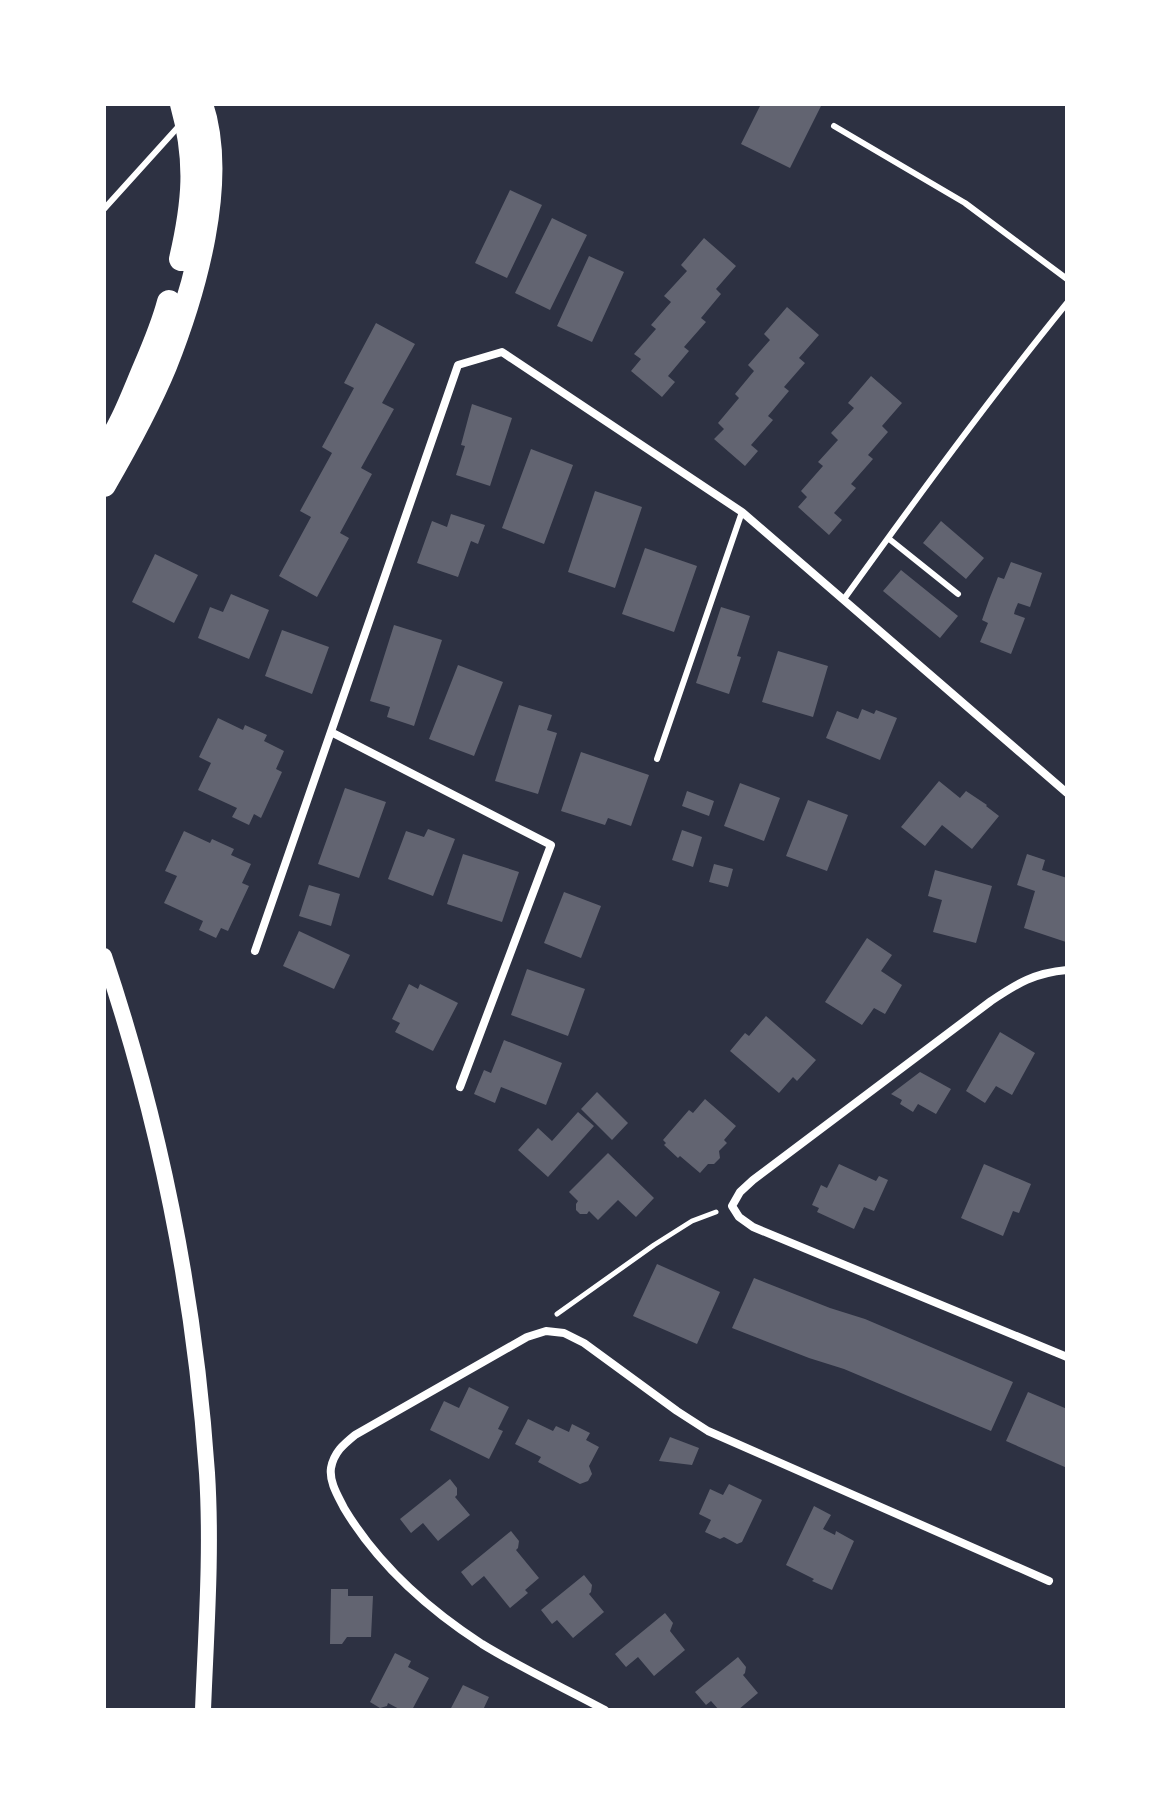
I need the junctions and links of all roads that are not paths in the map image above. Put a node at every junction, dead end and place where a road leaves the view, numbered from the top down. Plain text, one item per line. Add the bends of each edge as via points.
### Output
1 (190, 109) edge
2 (834, 126) dead end
3 (104, 209) edge
4 (1067, 279) edge
5 (1067, 303) edge
6 (106, 440) edge
7 (104, 485) edge
8 (742, 512) junction
9 (888, 538) junction
10 (958, 594) dead end
11 (844, 599) junction
12 (331, 732) junction
13 (657, 759) dead end
14 (1067, 793) edge
15 (255, 951) dead end
16 (104, 956) edge
17 (1067, 970) edge
18 (460, 1087) dead end
19 (1067, 1357) edge
20 (1049, 1581) dead end
21 (203, 1710) edge
22 (605, 1710) edge

1 - 3 lane
1 - 6 highway via 193,190 187,233 164,319 132,399
1 - 7 highway via 211,152 204,233 164,367
2 - 4 lane via 965,203
5 - 9 lane
8 - 11 street
8 - 12 street via 502,352 458,365
8 - 13 lane
9 - 10 lane
9 - 11 lane
11 - 14 street
12 - 15 street
12 - 18 street via 551,845
16 - 21 main road via 137,1063 171,1208 198,1375 208,1516
17 - 19 street via 1022,981 991,1001 753,1180 732,1206 753,1227
20 - 22 street via 708,1431 584,1343 546,1331 355,1435 337,1450 331,1470 336,1493 353,1523 410,1588 484,1645

